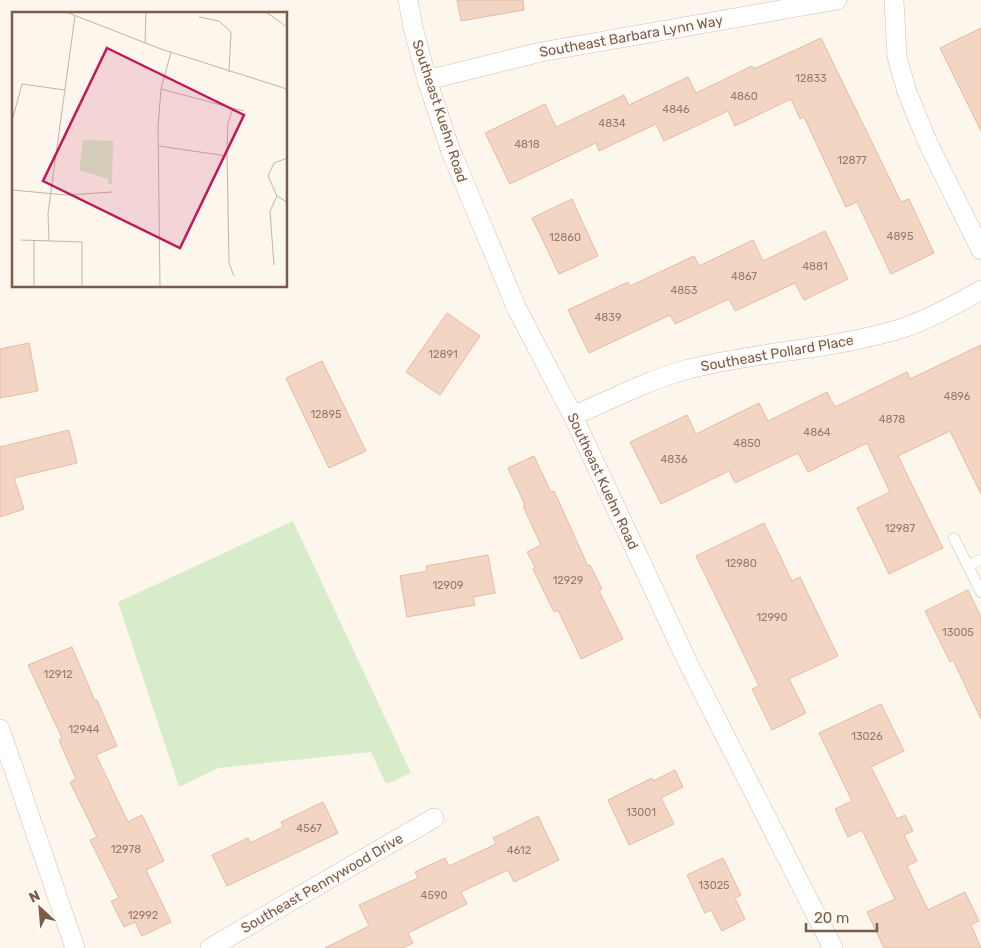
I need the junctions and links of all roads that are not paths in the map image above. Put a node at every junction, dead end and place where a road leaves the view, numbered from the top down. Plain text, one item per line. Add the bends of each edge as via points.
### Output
1 (408, 0) edge
2 (837, 0) edge
3 (894, 0) edge
4 (427, 80) junction
5 (981, 250) edge
6 (981, 290) edge
7 (573, 416) junction
8 (954, 538) dead end
9 (981, 559) edge
10 (968, 566) junction
11 (981, 592) edge
12 (0, 729) edge
13 (434, 818) dead end
14 (75, 948) edge
15 (210, 948) edge
16 (833, 948) edge

1 - 4 street, Southeast Kuehn Road
2 - 4 street, Southeast Barbara Lynn Way via 541,52
3 - 5 street via 897,57 907,92 928,143
4 - 7 street, Southeast Kuehn Road via 450,149 517,309
6 - 7 street, Southeast Pollard Place via 907,326 660,377
7 - 16 street, Southeast Kuehn Road via 688,663
8 - 10 lane
9 - 10 lane
10 - 11 lane
12 - 14 street
13 - 15 street, Southeast Pennywood Drive

